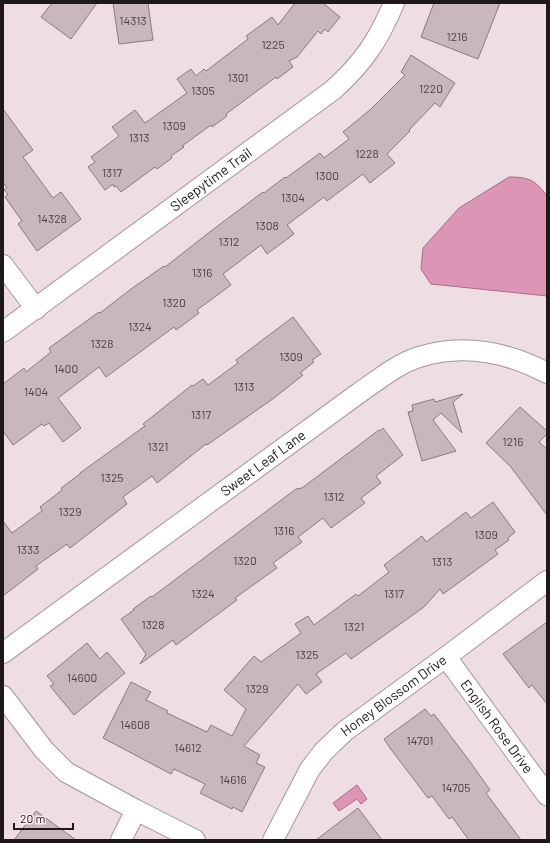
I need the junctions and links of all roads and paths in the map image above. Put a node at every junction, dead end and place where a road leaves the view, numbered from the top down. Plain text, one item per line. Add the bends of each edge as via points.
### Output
1 (394, 3) edge
2 (3, 265) edge
3 (36, 309) junction
4 (3, 332) edge
5 (547, 373) edge
6 (547, 581) edge
7 (3, 653) edge
8 (446, 657) junction
9 (3, 696) edge
10 (547, 795) edge
11 (136, 810) junction
12 (121, 840) edge
13 (195, 840) edge
14 (273, 840) edge

1 - 3 street, Sleepytime Trail via 386,22 363,60 333,90
2 - 3 street
3 - 4 street, Sleepytime Trail
5 - 7 street, Sweet Leaf Lane via 504,354 475,350 446,351 419,357 352,398
6 - 8 street, Honey Blossom Drive
8 - 10 street, English Rose Drive
8 - 14 street, Honey Blossom Drive via 345,731 324,751 310,769
9 - 11 street via 44,750 66,772
11 - 12 street
11 - 13 street

